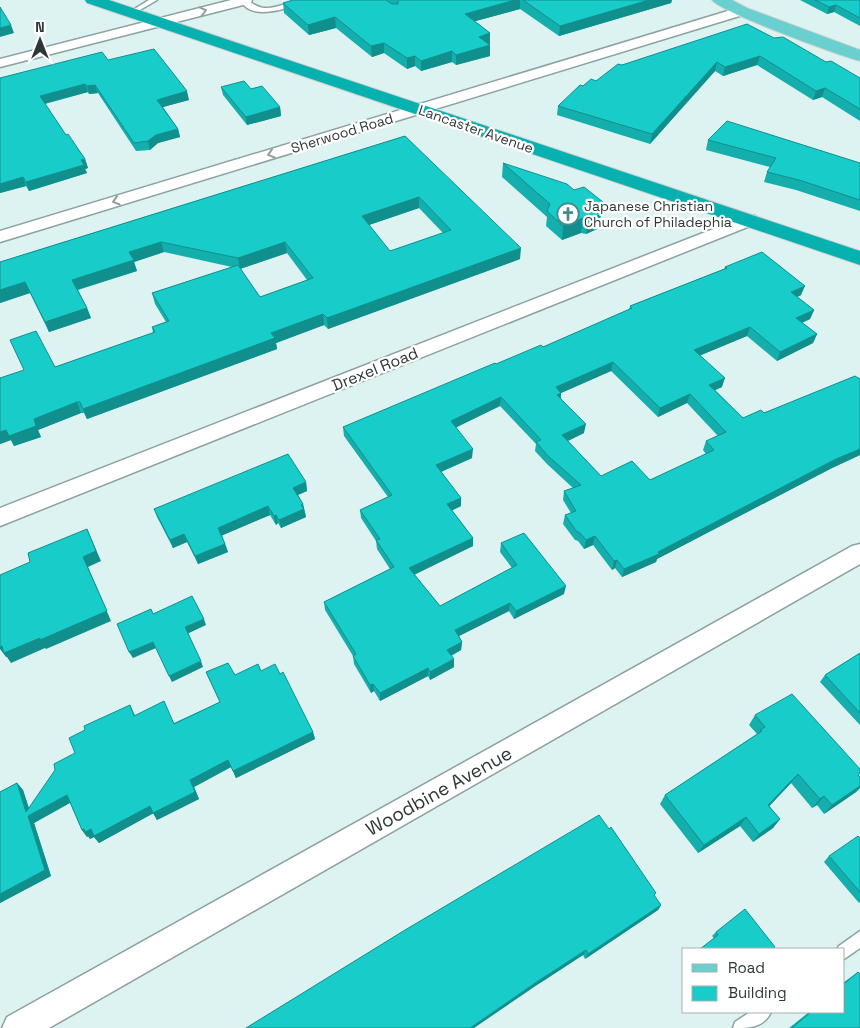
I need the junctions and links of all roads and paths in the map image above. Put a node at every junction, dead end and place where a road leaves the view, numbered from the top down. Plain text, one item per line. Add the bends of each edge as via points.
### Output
1 (93, 0) edge
2 (154, 0) edge
3 (245, 0) edge
4 (300, 0) edge
5 (720, 0) edge
6 (741, 11) junction
7 (132, 13) junction
8 (160, 22) junction
9 (860, 56) edge
10 (0, 63) edge
11 (418, 110) junction
12 (749, 220) junction
13 (0, 237) edge
14 (860, 258) edge
15 (0, 517) edge
16 (860, 553) edge
17 (860, 939) edge
18 (845, 950) edge
19 (762, 1013) edge
20 (18, 1028) edge
21 (741, 1028) edge

1 - 7 highway, Lancaster Avenue
2 - 7 lane
3 - 4 lane via 252,9 266,10
8 -> 3 street
5 - 6 main road
6 - 9 main road
6 - 11 street, Sherwood Road
7 - 8 highway, Lancaster Avenue
8 - 10 street
8 - 11 highway, Lancaster Avenue
11 - 12 highway, Lancaster Avenue
11 -> 13 street, Sherwood Road
12 - 14 highway, Lancaster Avenue
12 - 15 street, Drexel Road
16 - 20 street, Woodbine Avenue
17 - 18 lane
19 - 21 lane

